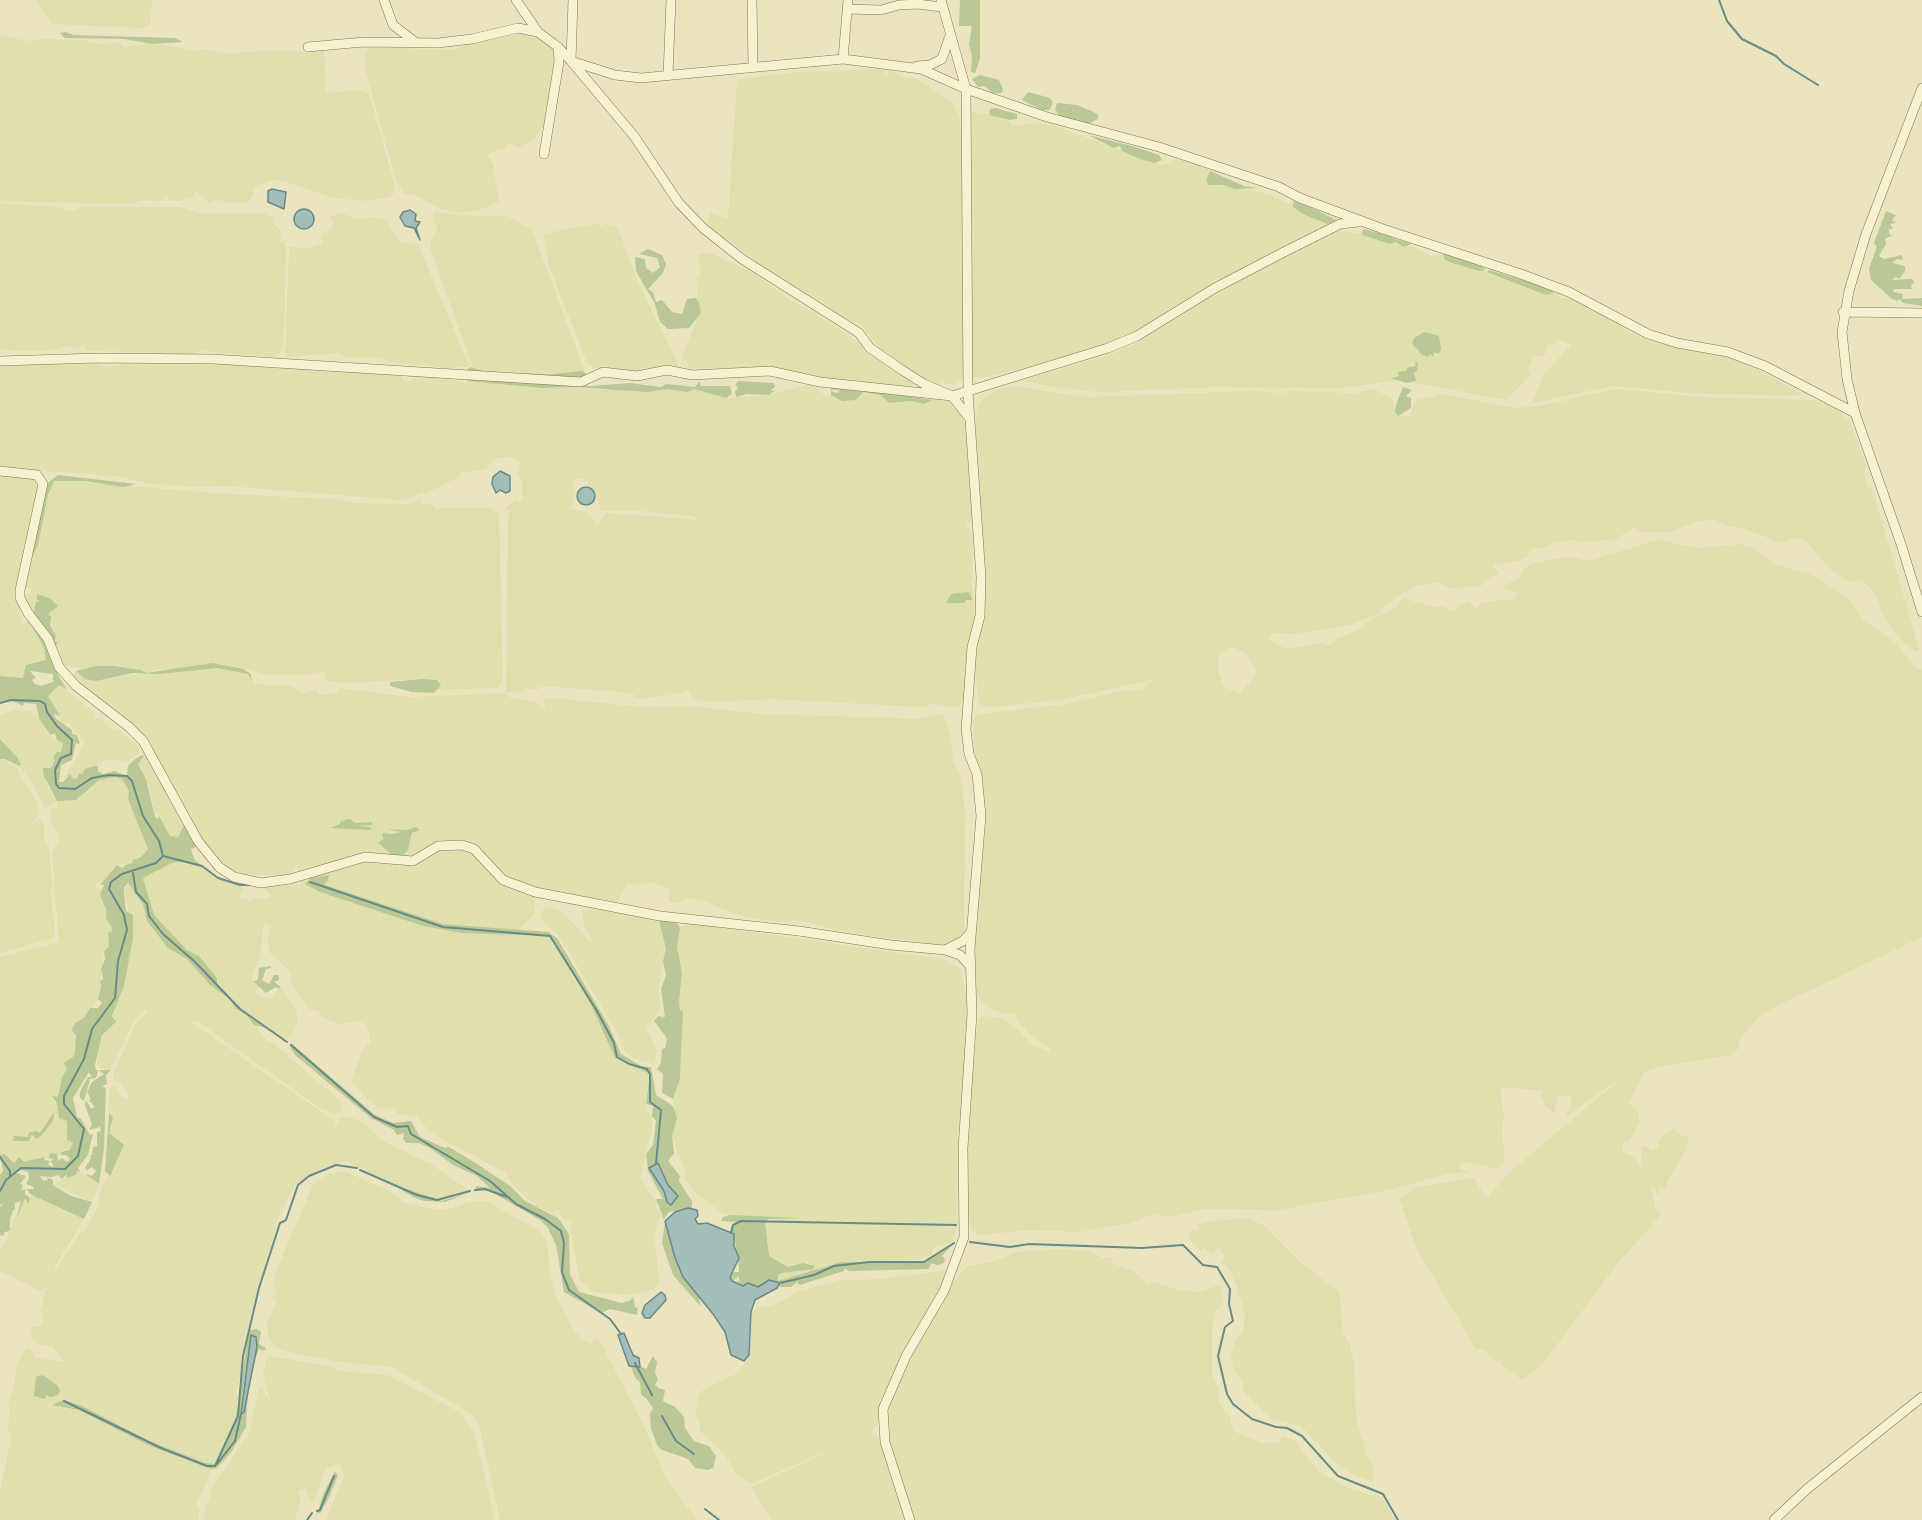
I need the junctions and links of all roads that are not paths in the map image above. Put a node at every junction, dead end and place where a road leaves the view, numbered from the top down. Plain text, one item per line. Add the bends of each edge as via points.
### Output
1 (384, 0) edge
2 (516, 0) edge
3 (573, 0) edge
4 (670, 0) edge
5 (752, 0) edge
6 (941, 3) edge
7 (848, 4) edge
8 (538, 32) junction
9 (950, 37) junction
10 (416, 42) junction
11 (308, 47) dead end
12 (558, 47) junction
13 (843, 59) junction
14 (571, 61) junction
15 (908, 67) junction
16 (753, 68) junction
17 (668, 75) junction
18 (1922, 88) edge
19 (966, 89) junction
20 (544, 154) dead end
21 (1362, 222) junction
22 (1843, 312) junction
23 (1922, 313) edge
24 (0, 361) edge
25 (968, 392) junction
26 (952, 396) junction
27 (1855, 414) junction
28 (970, 419) junction
29 (0, 471) edge
30 (1922, 612) edge
31 (971, 932) junction
32 (945, 950) junction
33 (971, 967) junction
34 (1922, 1397) edge
35 (910, 1520) edge
36 (1774, 1520) edge

1 - 10 street via 393,25
2 - 8 street
3 - 14 street
4 - 17 street
5 - 16 street
6 - 7 street via 881,10
6 - 9 street
7 - 13 street
8 - 10 street via 518,28 438,44
8 - 12 street
9 - 15 street via 942,59
9 - 19 street
10 - 11 street
12 - 14 street
12 - 20 street
13 - 15 street
13 - 16 street
14 - 17 street via 615,75
14 - 26 street via 703,228 742,260 859,333 870,348 902,370
15 - 19 street
16 - 17 street
18 - 22 street via 1866,234
19 - 21 street via 1279,187
19 - 25 street
21 - 25 street via 1340,224 1312,238 1215,288 1137,336 1082,358 1036,368
21 - 27 street via 1569,292 1648,334 1728,352 1765,366
22 - 23 street
22 - 27 street via 1843,356
24 - 26 street via 221,359 581,382 603,372 637,376 667,370 692,375 770,370 820,382
25 - 26 street
25 - 28 street
26 - 28 street
27 - 30 street
28 - 31 street via 981,577 966,729 969,754 977,774 981,816
29 - 32 street via 37,475 43,484 20,598 48,639 59,667 76,686 143,741 198,841 219,867 234,877 261,883 290,879 365,857 413,861 438,846 462,845 474,849 503,880 535,892 660,916
31 - 32 street
31 - 33 street
32 - 33 street via 960,955
33 - 35 street via 972,1014 963,1148 964,1236 944,1291 906,1356 883,1409 885,1443
34 - 36 street

